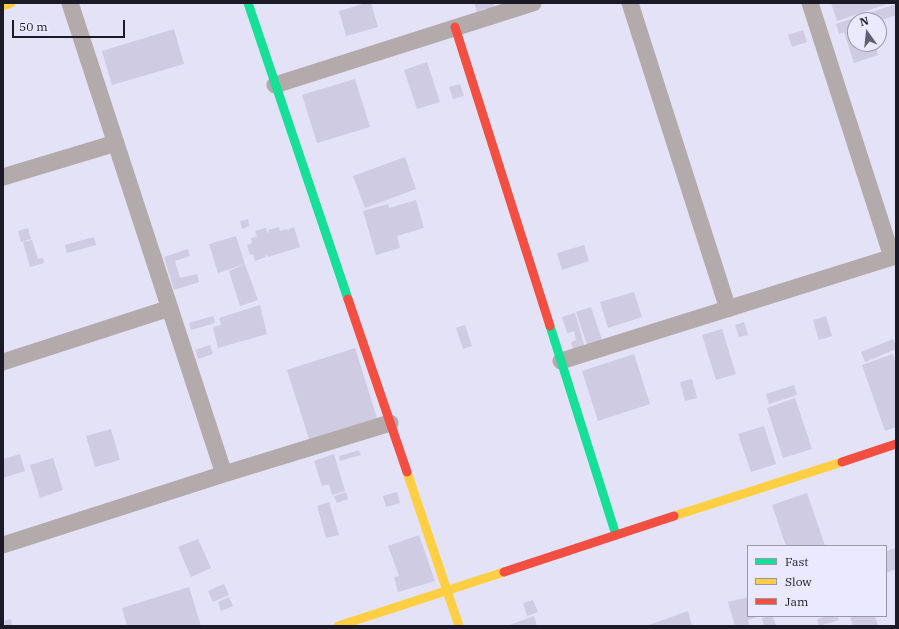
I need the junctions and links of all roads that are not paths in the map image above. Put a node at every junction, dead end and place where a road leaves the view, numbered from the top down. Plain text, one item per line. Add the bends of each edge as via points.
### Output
1 (11, 3) edge
2 (70, 3) edge
3 (248, 3) edge
4 (532, 3) edge
5 (630, 3) edge
6 (810, 3) edge
7 (3, 6) edge
8 (456, 28) junction
9 (275, 85) junction
10 (116, 143) junction
11 (3, 177) edge
12 (894, 256) edge
13 (170, 308) junction
14 (728, 309) junction
15 (561, 361) junction
16 (3, 362) edge
17 (390, 422) junction
18 (896, 444) edge
19 (224, 474) junction
20 (616, 535) junction
21 (3, 545) edge
22 (447, 590) junction
23 (338, 626) edge
24 (459, 626) edge

1 - 7 street
2 - 10 street
3 - 9 street
4 - 8 street
5 - 14 street
6 - 12 street
8 - 9 street
8 - 15 street
9 - 17 street
10 - 11 street
10 - 13 street
12 - 14 street
13 - 16 street
13 - 19 street
14 - 15 street
15 - 20 street
17 - 19 street
17 - 22 street
18 - 20 street
19 - 21 street
20 - 22 street
22 - 23 street
22 - 24 street

